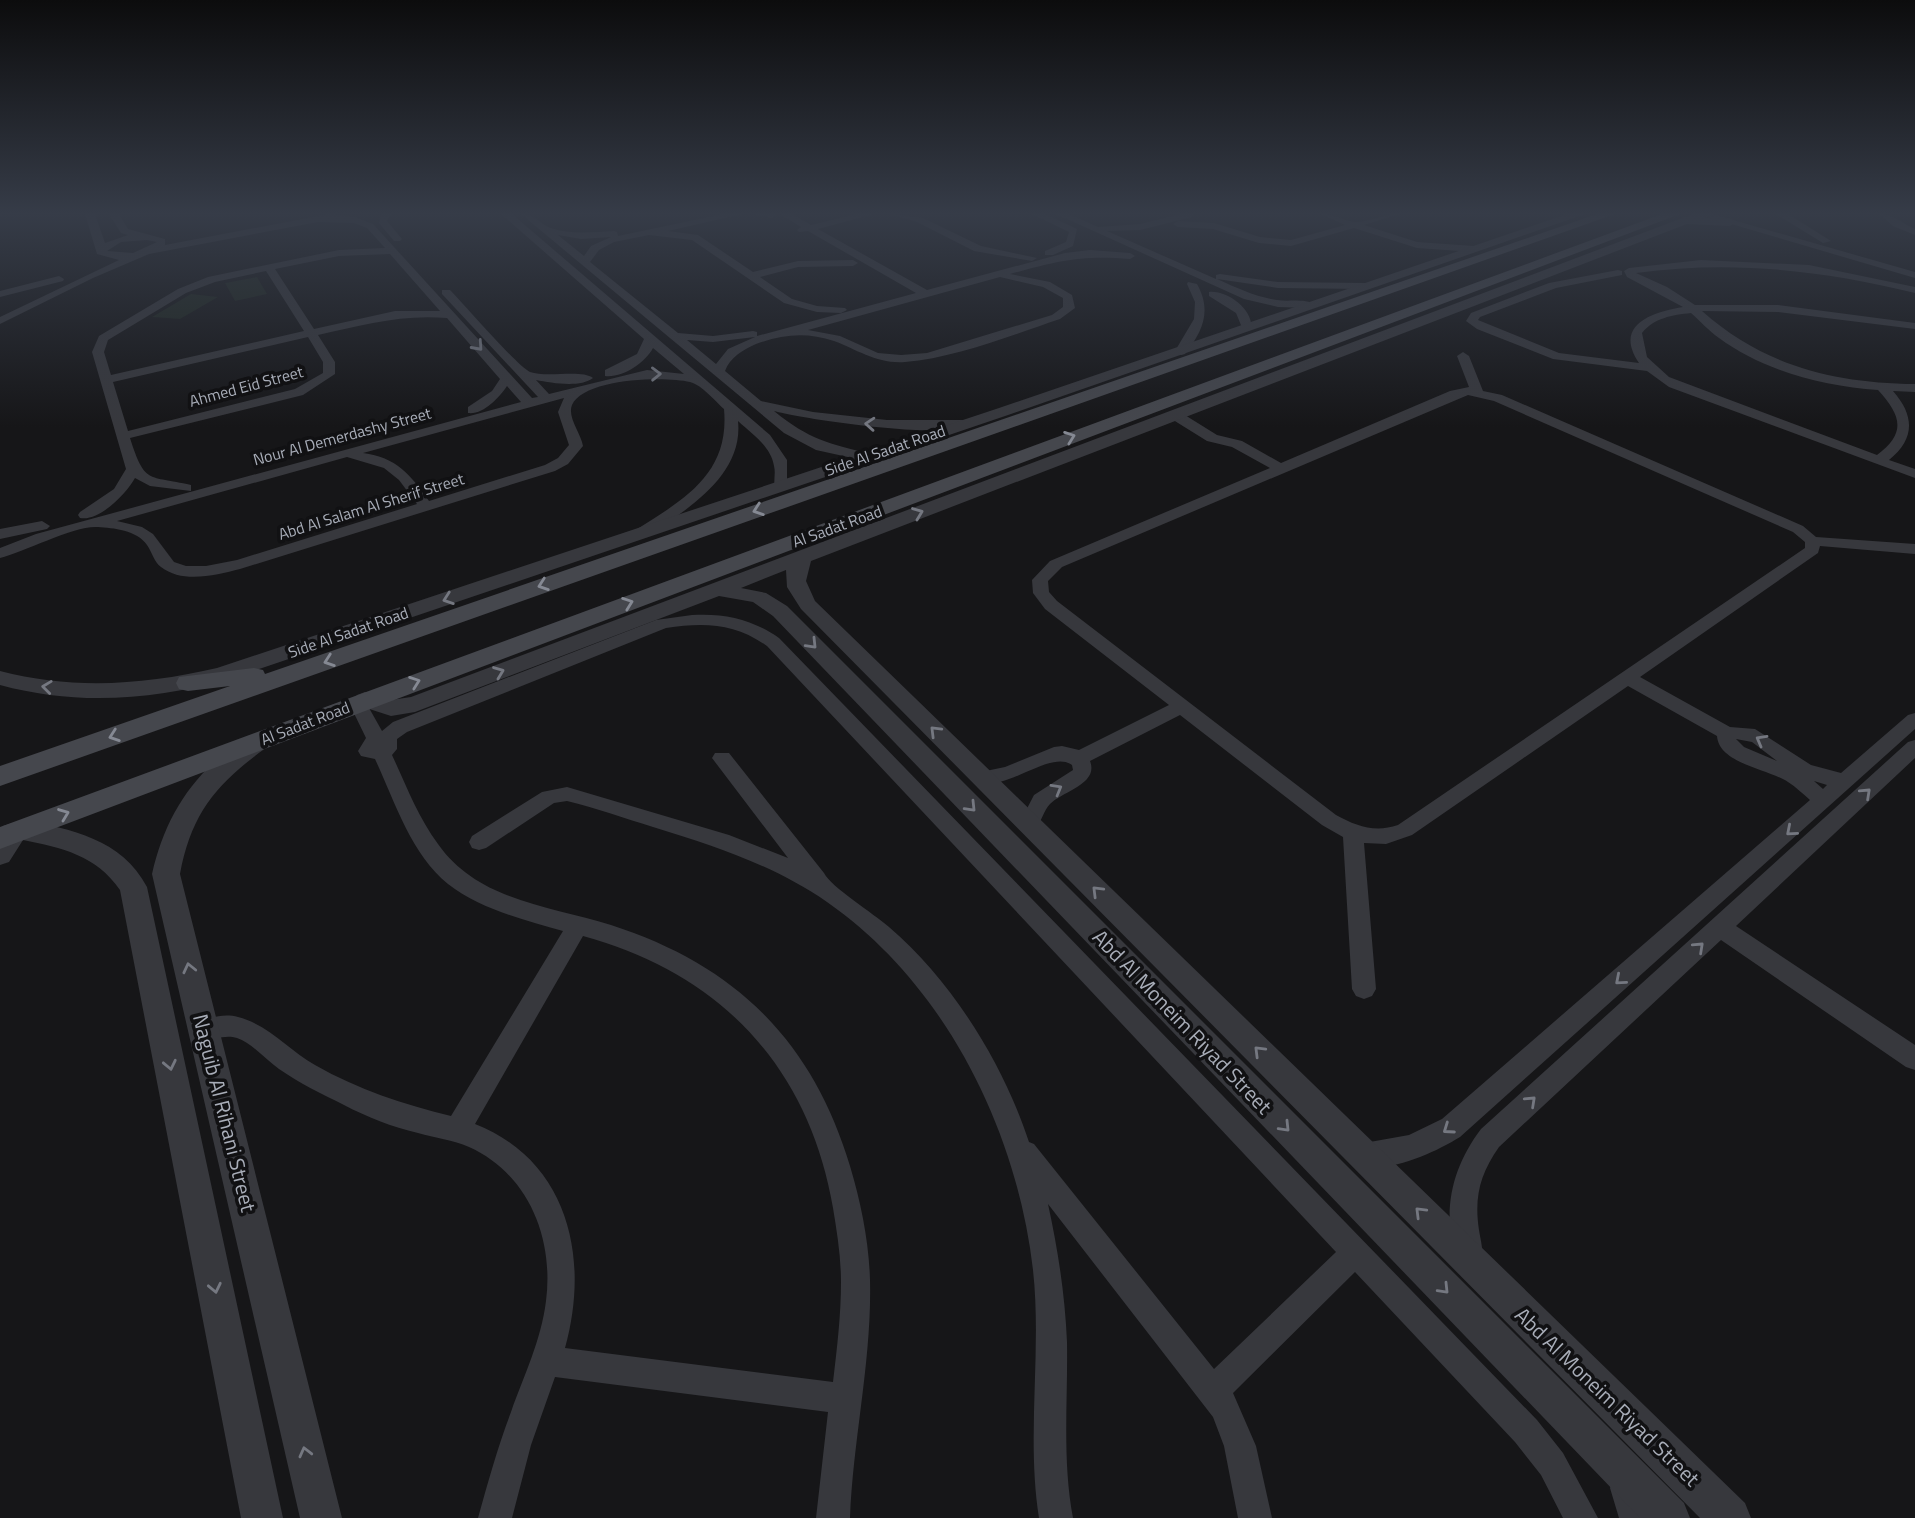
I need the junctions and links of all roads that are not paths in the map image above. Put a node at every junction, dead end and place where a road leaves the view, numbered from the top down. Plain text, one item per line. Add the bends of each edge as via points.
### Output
1 (42, 285) edge
2 (72, 285) edge
3 (199, 285) edge
4 (279, 285) edge
5 (423, 285) edge
6 (440, 285) edge
7 (589, 285) edge
8 (613, 285) edge
9 (765, 285) edge
10 (883, 285) edge
11 (905, 285) edge
12 (942, 285) edge
13 (1046, 285) edge
14 (1192, 285) joint
15 (1219, 285) edge
16 (1277, 285) edge
17 (1395, 285) edge
18 (1505, 285) edge
19 (1559, 285) edge
20 (1648, 285) edge
21 (1366, 286) joint
22 (1233, 291) junction
23 (921, 292) junction
24 (891, 293) junction
25 (0, 294) edge
26 (431, 294) junction
27 (1217, 296) junction
28 (788, 301) junction
29 (636, 304) junction
30 (1310, 305) junction
31 (617, 309) junction
32 (1693, 309) junction
33 (845, 312) junction
34 (394, 314) junction
35 (449, 314) junction
36 (0, 321) edge
37 (787, 323) junction
38 (1915, 326) edge
39 (1247, 328) junction
40 (311, 334) junction
41 (674, 336) junction
42 (650, 338) junction
43 (848, 342) junction
44 (1181, 351) junction
45 (1463, 356) dead end
46 (1648, 368) junction
47 (718, 373) junction
48 (523, 374) junction
49 (595, 377) junction
50 (507, 378) junction
51 (698, 379) junction
52 (1116, 379) junction
53 (106, 380) junction
54 (1238, 383) junction
55 (1882, 387) junction
56 (1915, 388) edge
57 (578, 390) junction
58 (1477, 392) junction
59 (543, 395) junction
60 (752, 401) junction
61 (730, 407) junction
62 (473, 410) junction
63 (541, 410) junction
64 (1044, 410) junction
65 (1005, 411) junction
66 (1180, 413) junction
67 (1154, 423) junction
68 (963, 424) junction
69 (1101, 425) junction
70 (789, 430) junction
71 (425, 432) junction
72 (123, 436) junction
73 (765, 438) junction
74 (934, 448) junction
75 (1042, 448) junction
76 (335, 457) junction
77 (402, 460) junction
78 (1880, 460) junction
79 (863, 466) junction
80 (1281, 468) junction
81 (133, 469) junction
82 (1028, 471) junction
83 (976, 474) junction
84 (1915, 474) edge
85 (780, 486) junction
86 (185, 493) junction
87 (898, 504) junction
88 (426, 507) junction
89 (86, 520) junction
90 (70, 524) junction
91 (0, 534) edge
92 (639, 534) junction
93 (152, 541) junction
94 (1812, 541) junction
95 (1915, 550) edge
96 (0, 554) edge
97 (804, 556) junction
98 (666, 590) junction
99 (714, 590) junction
100 (796, 610) junction
101 (297, 672) junction
102 (0, 678) edge
103 (1629, 678) junction
104 (188, 683) junction
105 (361, 702) junction
106 (1182, 706) junction
107 (1915, 719) edge
108 (1727, 734) joint
109 (261, 740) junction
110 (380, 744) junction
111 (1915, 747) edge
112 (722, 758) dead end
113 (1078, 759) junction
114 (1785, 766) junction
115 (0, 776) edge
116 (983, 778) junction
117 (1847, 781) junction
118 (1825, 801) junction
119 (1029, 824) junction
120 (779, 831) junction
121 (1353, 833) junction
122 (8, 839) edge
123 (479, 842) dead end
124 (745, 847) junction
125 (166, 874) junction
126 (133, 887) junction
127 (823, 888) junction
128 (578, 925) junction
129 (1720, 927) junction
130 (1190, 982) junction
131 (1364, 989) dead end
132 (1162, 1002) junction
133 (204, 1031) junction
134 (1915, 1059) edge
135 (457, 1131) junction
136 (1362, 1154) junction
137 (1049, 1206) junction
138 (1355, 1253) junction
139 (1472, 1265) junction
140 (547, 1362) junction
141 (1214, 1390) junction
142 (845, 1399) junction
143 (1618, 1467) junction
144 (262, 1518) edge
145 (321, 1518) edge
146 (495, 1518) edge
147 (832, 1518) edge
148 (1056, 1518) edge
149 (1255, 1518) edge
150 (1581, 1518) edge
151 (1636, 1518) edge
152 (1669, 1518) edge
153 (1730, 1518) edge

1 - 25 street
2 - 36 street
3 - 53 street via 110,333 97,348
4 - 40 street
5 - 26 street
6 - 48 street
7 - 31 street
8 - 29 street
9 - 28 street
10 - 24 street
11 - 23 street
12 - 23 street
13 - 43 street via 1068,297 1064,313 928,356 887,359
14 - 27 street
14 - 44 street via 1199,295 1202,317
15 - 22 street
16 - 21 street
17 - 52 main road
18 - 54 main road, Al Sadat Road
19 - 46 street via 1475,315 1472,321 1557,356
20 - 32 street
21 - 30 street, Side Al Sadat Road
22 - 27 street
22 - 30 street via 1270,302
23 - 24 street
24 - 33 street
26 - 34 street
26 - 35 street
27 - 39 street via 1244,314
28 - 33 street
28 - 37 street
29 - 31 street
29 - 41 street
30 - 39 street, Side Al Sadat Road
31 - 42 street
32 - 38 street via 1778,309
32 - 46 street via 1647,321 1636,333 1635,346
32 - 55 street via 1723,336 1773,362
33 - 37 street
33 - 43 street via 841,328
34 - 35 street
34 - 40 street
35 -> 50 street
37 - 41 street via 725,339
37 - 43 street
37 - 47 street via 737,348 724,359
39 - 44 street, Side Al Sadat Road
40 - 53 street
40 - 72 street, Ahmed Eid Street via 331,367 329,374 312,386
41 - 47 street
42 - 49 street, Nour Al Demerdashy Street via 650,345 635,361
42 - 51 street
44 - 52 street, Side Al Sadat Road
45 - 58 street
46 - 78 street via 1695,393
47 - 60 street
48 - 49 street via 555,380
48 - 59 street
49 - 59 street, Nour Al Demerdashy Street
50 - 62 street via 496,394
50 - 63 street
57 -> 51 street, Nour Al Demerdashy Street via 647,374
51 - 61 street
52 - 64 main road
52 - 65 street, Side Al Sadat Road
53 - 72 street
54 - 66 street
54 - 69 main road, Al Sadat Road
55 - 56 street
55 - 78 street via 1905,414 1909,427 1906,440
57 - 59 street, Nour Al Demerdashy Street
57 - 63 street via 565,405
58 - 80 street via 1454,394
58 - 94 street via 1798,529
59 - 63 street, Nour Al Demerdashy Street
68 -> 60 street via 859,424
60 - 70 street
61 - 73 street
61 - 92 street via 733,433 716,475 689,502
62 - 63 street, Nour Al Demerdashy Street
62 - 86 street, Nour Al Demerdashy Street
63 - 71 street, Nour Al Demerdashy Street via 508,409
63 - 88 street, Abd Al Salam Al Sherif Street via 576,438 576,446 563,461
64 - 65 main road
64 - 74 main road
65 - 68 street, Side Al Sadat Road
66 - 67 street
66 - 80 street via 1205,426 1212,439 1237,444
67 - 69 main road
67 - 82 street
68 - 79 street, Side Al Sadat Road
75 -> 69 main road, Al Sadat Road
70 - 73 street via 783,436
70 - 79 street
71 - 76 street, Nour Al Demerdashy Street
71 - 77 street
72 - 81 street
73 - 85 street via 779,456
74 - 79 main road
74 - 83 main road via 927,459 934,470 954,476
75 - 82 main road
75 - 83 main road, Al Sadat Road
76 - 77 street
76 - 86 street, Nour Al Demerdashy Street
77 - 88 street
78 - 84 street
79 - 85 street, Side Al Sadat Road
79 - 87 main road via 902,480 908,492
79 -> 101 main road
80 - 106 street via 1056,564 1040,580 1041,593 1051,605
81 - 86 street via 150,482
81 - 89 street via 120,492
97 -> 82 street
83 - 87 main road, Al Sadat Road
85 - 92 street, Side Al Sadat Road
86 - 89 street, Nour Al Demerdashy Street
86 - 93 street via 159,515
87 - 98 main road, Al Sadat Road
88 - 93 street, Abd Al Salam Al Sherif Street via 213,570 174,568 166,564
89 - 90 street, Nour Al Demerdashy Street
89 - 93 street, Abd Al Salam Al Sherif Street via 134,528
90 - 91 street, Nour Al Demerdashy Street
90 - 96 street, Nour Al Demerdashy Street
92 -> 104 street, Side Al Sadat Road
94 - 95 street
94 - 103 street via 1810,554
97 - 99 street
97 - 100 street, Abd Al Moneim Riyad Street via 794,574
98 - 99 street, Abd Al Moneim Riyad Street
105 -> 98 main road, Al Sadat Road
99 - 100 street, Abd Al Moneim Riyad Street via 745,592
105 -> 99 street via 391,708 415,704
116 -> 100 street, Abd Al Moneim Riyad Street
100 -> 132 street, Abd Al Moneim Riyad Street
101 - 104 main road
101 -> 115 main road
104 -> 102 street, Side Al Sadat Road via 84,691
103 - 108 street
103 - 121 street via 1405,830 1384,837
105 - 109 main road, Al Sadat Road
105 - 110 street
106 - 113 street
106 - 121 street via 1329,820
107 - 117 street
108 - 114 street via 1725,739 1737,752
122 -> 109 main road, Al Sadat Road
109 - 125 street, Naguib Al Rihani Street via 204,786 171,844
110 - 128 street via 430,850 449,872 497,900
110 - 138 street via 400,727 662,624 725,620 761,632
129 -> 111 street
112 - 120 street
113 - 116 street via 1055,753 1015,771
119 -> 113 street via 1041,800 1082,773
114 - 117 street
114 - 118 street
116 - 119 street, Abd Al Moneim Riyad Street
117 - 118 street
118 -> 136 street via 1451,1128 1416,1147
130 -> 119 street, Abd Al Moneim Riyad Street
120 - 124 street
120 - 127 street
121 - 131 street
122 - 126 street via 60,838 96,850 122,870
123 - 124 street via 550,797 567,794
124 - 127 street
125 - 126 street
133 -> 125 street, Naguib Al Rihani Street
126 -> 144 street
127 - 137 street via 893,944 932,988 975,1052
128 - 135 street
128 - 142 street via 662,953 732,996 783,1051 813,1098 842,1180 853,1248 855,1295
129 - 134 street
139 -> 129 street via 1462,1194 1478,1153
130 - 132 street
136 -> 130 street, Abd Al Moneim Riyad Street
132 -> 143 street, Abd Al Moneim Riyad Street
133 - 135 street via 227,1026 246,1030 316,1079 359,1100
145 -> 133 street, Naguib Al Rihani Street
135 - 140 street via 485,1141 511,1158 533,1180 549,1207 559,1240 562,1277
139 -> 136 street, Abd Al Moneim Riyad Street
137 - 141 street
137 - 148 street via 1049,1450
138 - 141 street
138 - 150 street via 1526,1431 1552,1464
139 - 153 street, Abd Al Moneim Riyad Street
140 - 142 street
140 - 146 street via 523,1419
141 - 149 street via 1234,1425
142 - 147 street
143 - 151 street
143 - 152 street, Abd Al Moneim Riyad Street

